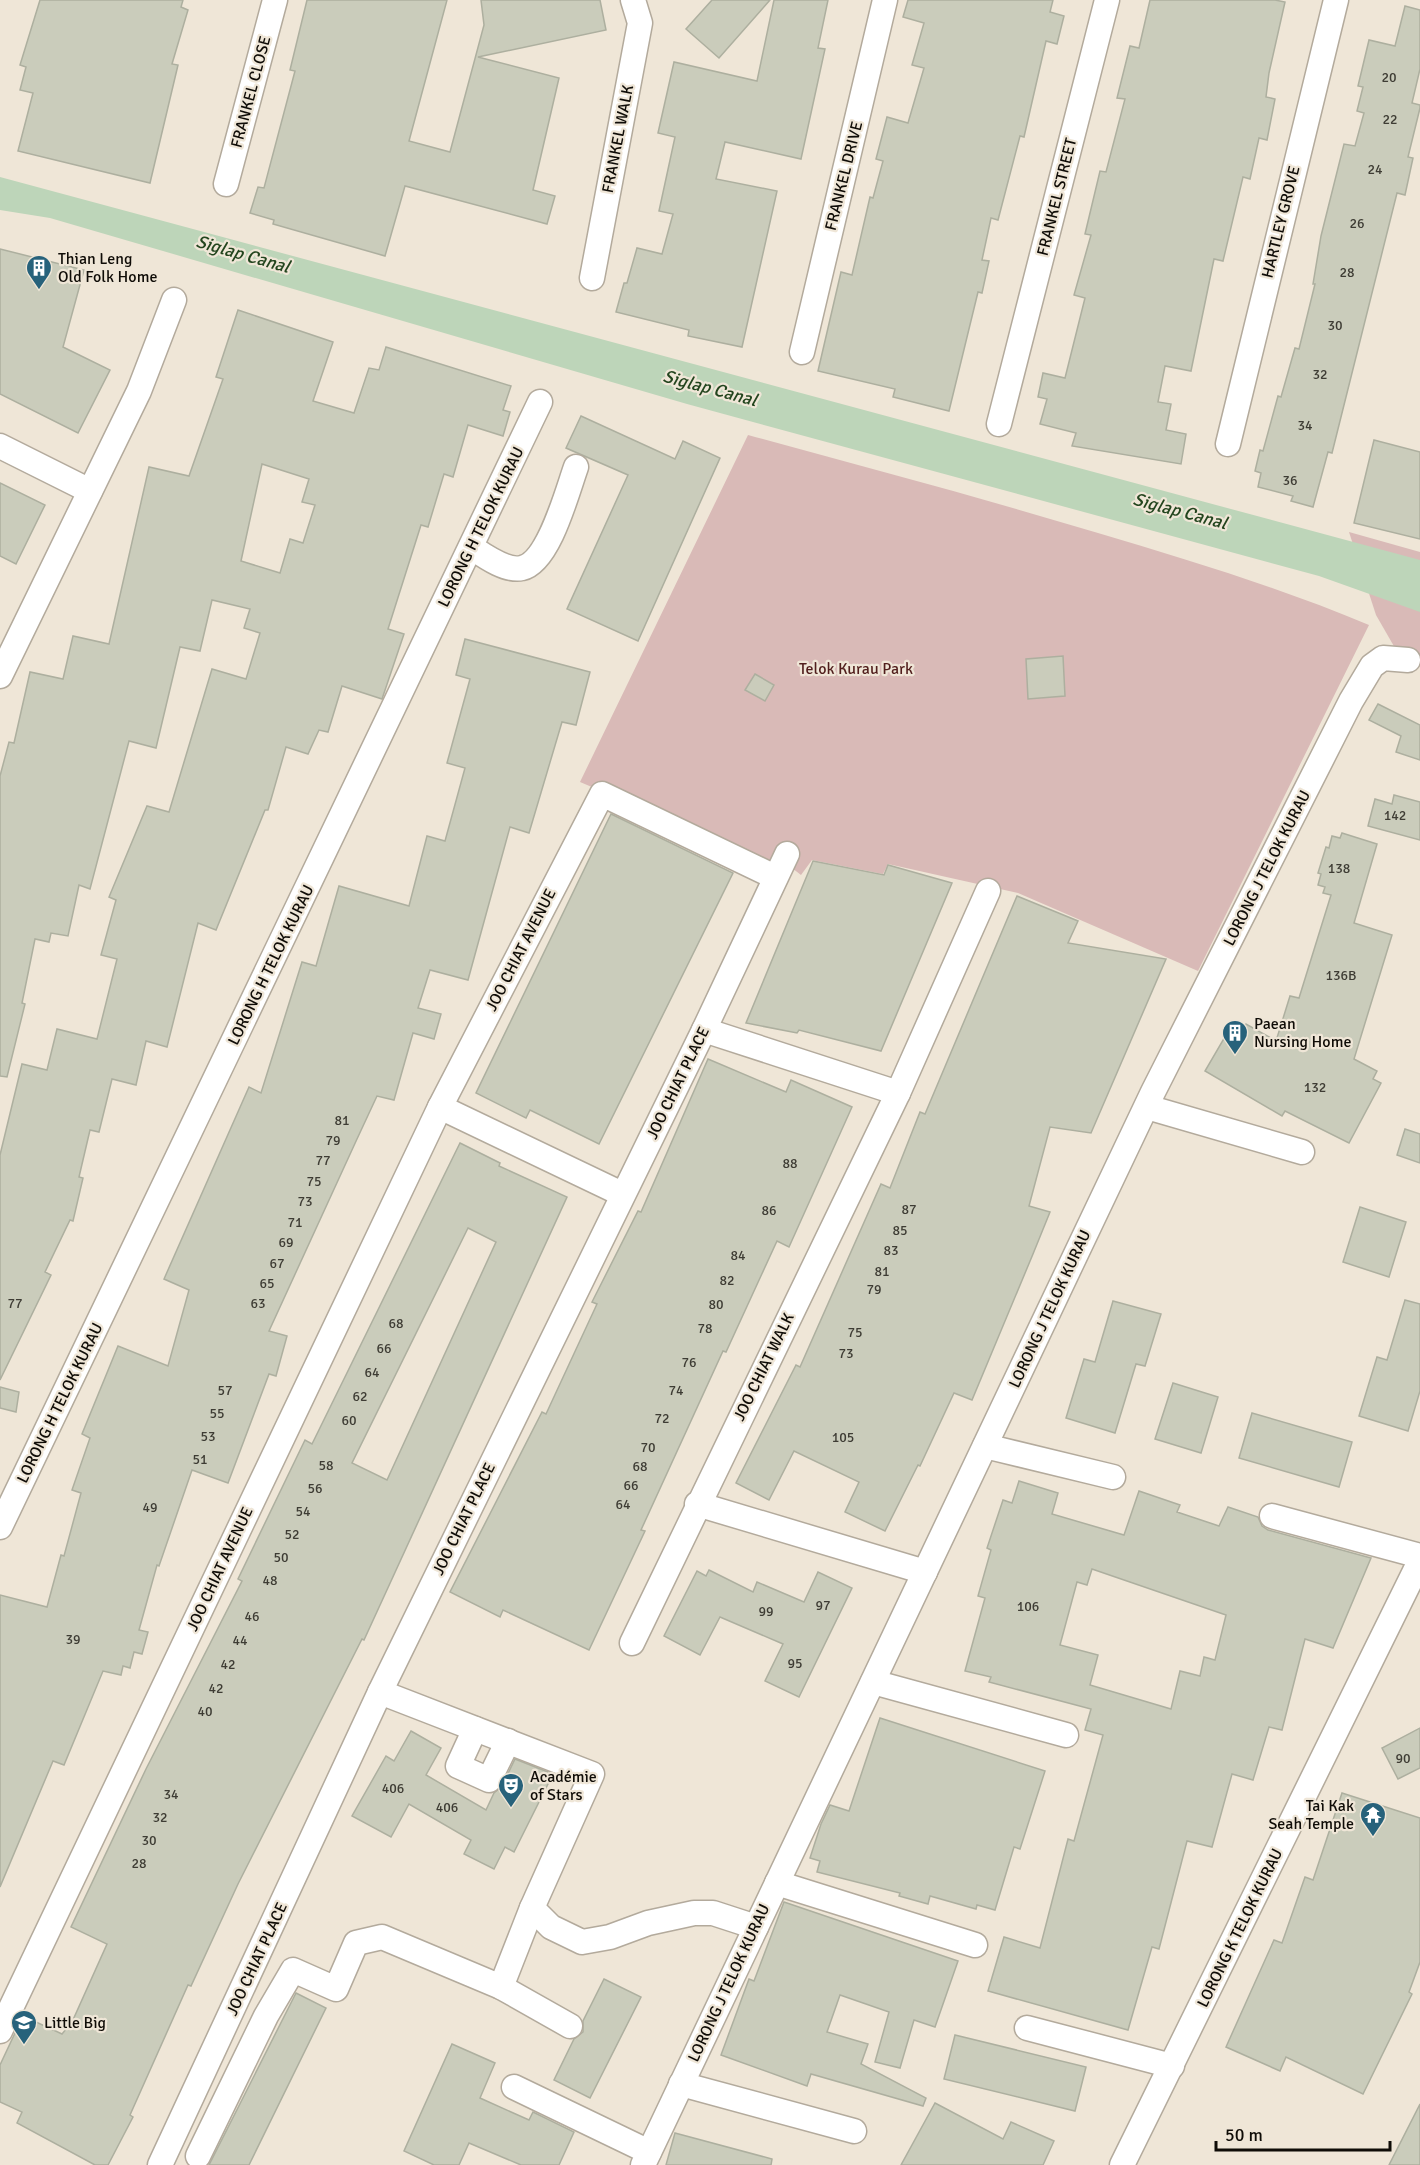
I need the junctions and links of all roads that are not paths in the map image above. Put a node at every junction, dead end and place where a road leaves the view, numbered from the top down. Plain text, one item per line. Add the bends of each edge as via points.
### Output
1 (275, 0) edge
2 (633, 0) edge
3 (885, 0) edge
4 (1107, 0) edge
5 (1336, 0) edge
6 (226, 184) dead end
7 (592, 278) dead end
8 (174, 300) dead end
9 (802, 352) dead end
10 (540, 402) dead end
11 (999, 424) dead end
12 (1227, 444) dead end
13 (0, 446) edge
14 (576, 467) dead end
15 (90, 491) junction
16 (471, 548) junction
17 (1408, 660) dead end
18 (0, 676) edge
19 (602, 794) joint
20 (988, 891) dead end
21 (704, 1030) junction
22 (898, 1093) junction
23 (440, 1107) junction
24 (1147, 1107) junction
25 (1302, 1152) dead end
26 (622, 1194) junction
27 (985, 1446) junction
28 (1113, 1477) dead end
29 (697, 1504) junction
30 (1272, 1516) dead end
31 (0, 1527) edge
32 (1420, 1556) edge
33 (1420, 1561) edge
34 (925, 1572) junction
35 (632, 1643) dead end
36 (873, 1683) junction
37 (380, 1692) junction
38 (475, 1729) junction
39 (1066, 1735) dead end
40 (508, 1741) junction
41 (777, 1882) junction
42 (532, 1908) junction
43 (756, 1927) junction
44 (975, 1945) dead end
45 (501, 1987) junction
46 (570, 2026) dead end
47 (1027, 2028) dead end
48 (0, 2031) edge
49 (1172, 2066) junction
50 (681, 2084) junction
51 (514, 2087) dead end
52 (197, 2088) junction
53 (225, 2101) junction
54 (854, 2131) dead end
55 (198, 2156) dead end
56 (646, 2158) edge
57 (160, 2165) edge
58 (1122, 2165) edge

1 - 6 street, FRANKEL CLOSE
2 - 7 street, FRANKEL WALK via 640,23
3 - 9 street, FRANKEL DRIVE
4 - 11 street, FRANKEL STREET
5 - 12 street, HARTLEY GROVE
8 - 15 street via 139,391
10 - 16 street, LORONG H TELOK KURAU
13 - 15 street
14 - 16 street via 539,558 522,568 511,567
15 - 18 street
16 - 31 street, LORONG H TELOK KURAU
17 - 24 street, LORONG J TELOK KURAU via 1383,658 1362,680
19 - 21 street, JOO CHIAT PLACE via 781,867
19 - 23 street, JOO CHIAT AVENUE
20 - 22 street, JOO CHIAT WALK
21 - 22 street
21 - 26 street, JOO CHIAT PLACE
22 - 29 street, JOO CHIAT WALK
23 - 26 street
23 - 48 street, JOO CHIAT AVENUE
24 - 25 street
24 - 27 street, LORONG J TELOK KURAU
26 - 37 street, JOO CHIAT PLACE
27 - 28 street
27 - 34 street, LORONG J TELOK KURAU
29 - 34 street
29 - 35 street, JOO CHIAT WALK
30 - 32 street
33 - 49 street, LORONG K TELOK KURAU
34 - 36 street, LORONG J TELOK KURAU
36 - 39 street
36 - 41 street, LORONG J TELOK KURAU
37 - 38 street
37 - 52 street, JOO CHIAT PLACE
38 - 40 street
38 - 40 street via 458,1766 489,1780
40 - 42 street via 592,1774
41 - 43 street, LORONG J TELOK KURAU
41 - 44 street
42 - 43 street via 551,1927 582,1942 694,1913 713,1913
42 - 45 street
43 - 50 street, LORONG J TELOK KURAU
45 - 46 street
45 - 53 street via 382,1937 356,1943 336,1989 293,1970
47 - 49 street
49 - 58 street, LORONG K TELOK KURAU
50 - 54 street, LORONG J TELOK KURAU
50 - 56 street, LORONG J TELOK KURAU
51 - 56 street
52 - 53 street
52 - 57 street, JOO CHIAT PLACE
53 - 55 street

